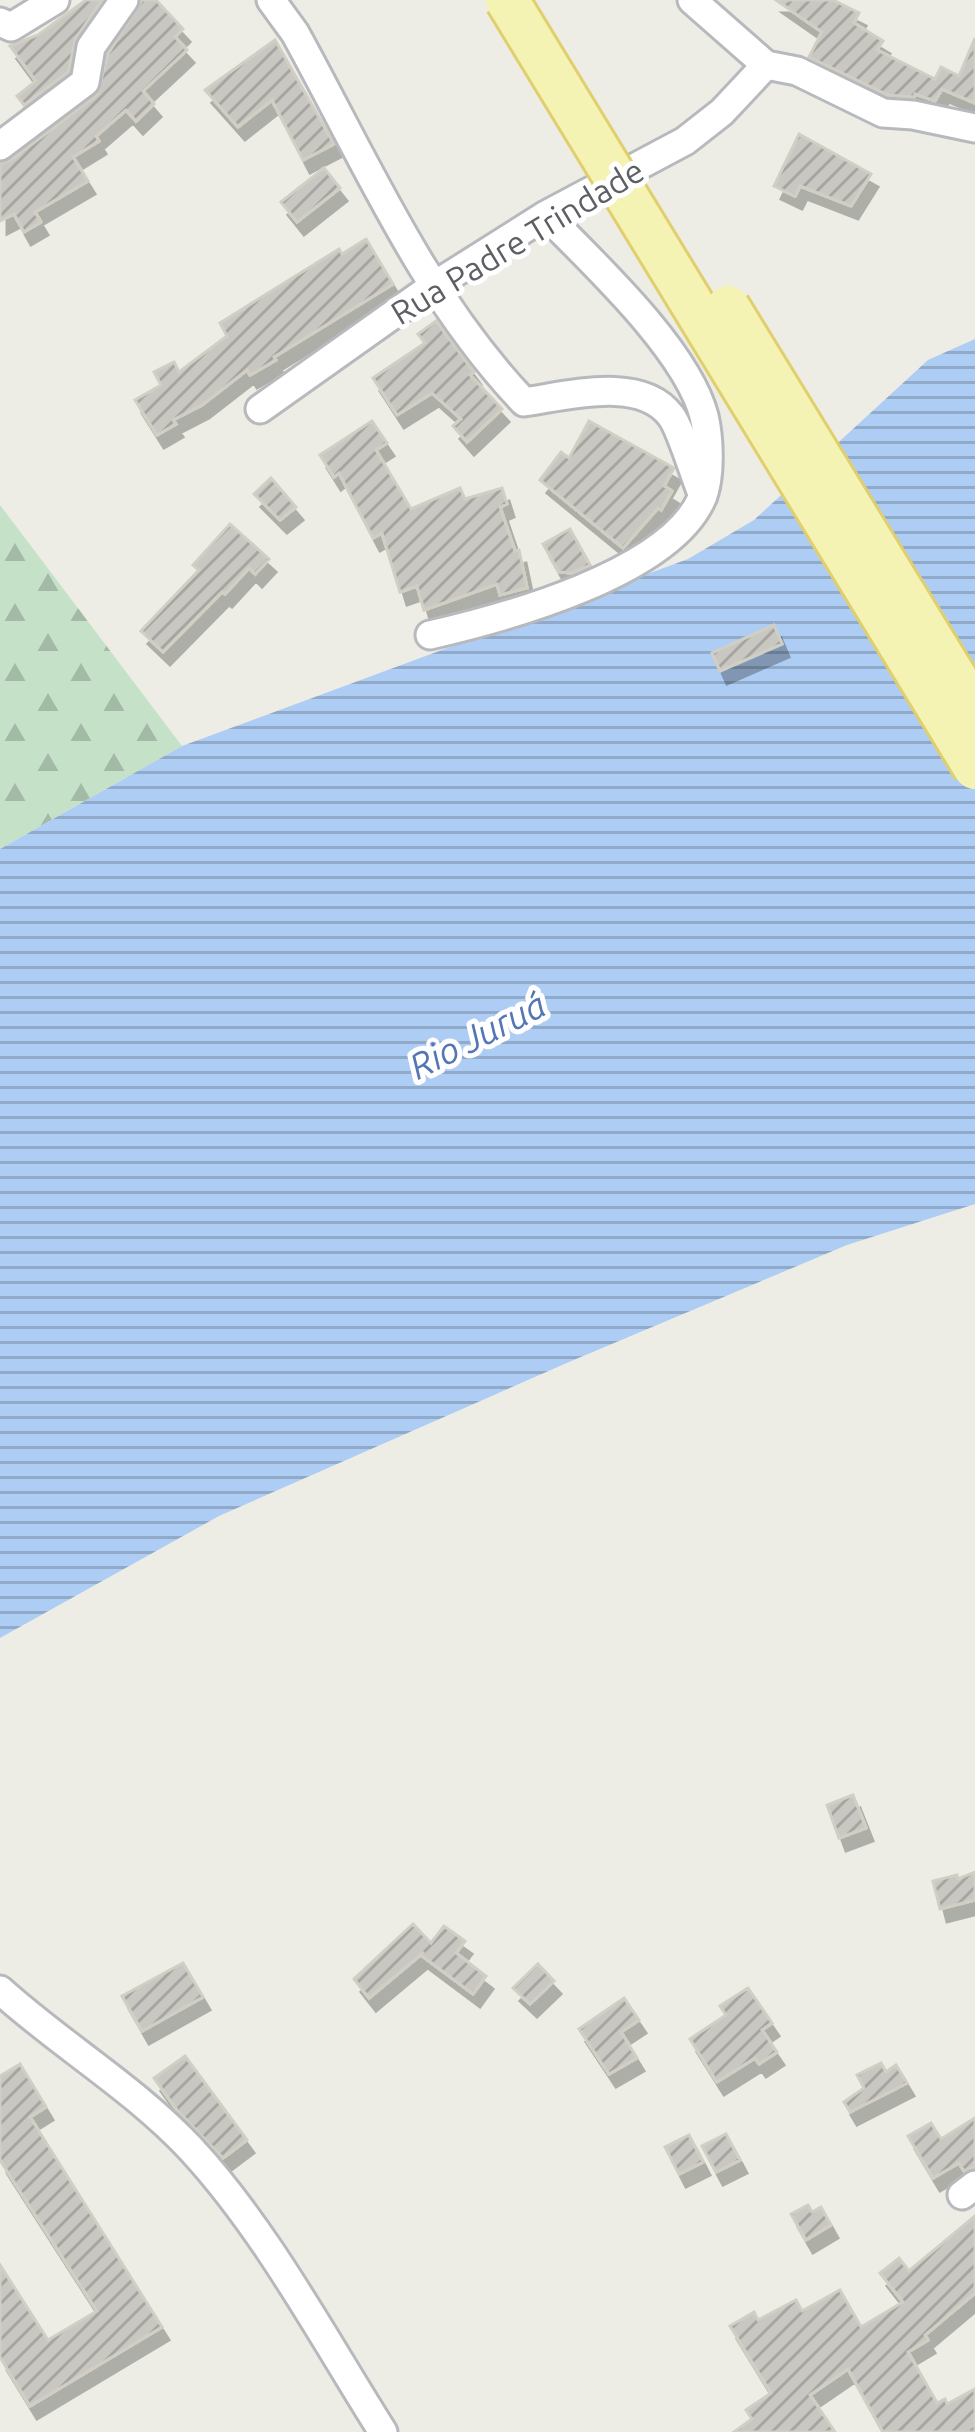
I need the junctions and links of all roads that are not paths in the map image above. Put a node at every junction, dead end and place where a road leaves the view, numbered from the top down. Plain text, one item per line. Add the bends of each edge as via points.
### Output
1 (124, 0) edge
2 (271, 0) edge
3 (507, 0) edge
4 (541, 0) edge
5 (692, 0) edge
6 (45, 6) edge
7 (0, 22) edge
8 (766, 64) junction
9 (975, 128) edge
10 (0, 146) edge
11 (546, 215) junction
12 (432, 287) junction
13 (260, 409) dead end
14 (703, 496) junction
15 (430, 635) dead end
16 (975, 710) edge
17 (975, 768) edge
18 (0, 1990) edge
19 (383, 2432) edge

1 - 10 street via 91,47 85,82
2 - 12 street
3 - 17 main road, bridge
4 - 16 main road, bridge
5 - 8 street
6 - 7 street via 11,27
8 - 9 street via 883,113
8 - 11 street, Rua Padre Trindade via 685,141
11 - 12 street, Rua Padre Trindade
11 - 14 street via 635,306 688,380 704,414
12 - 13 street, Rua Padre Trindade
12 - 14 street via 524,402 641,393 671,416
14 - 15 street via 680,528 621,571 549,602
18 - 19 street via 193,2151

